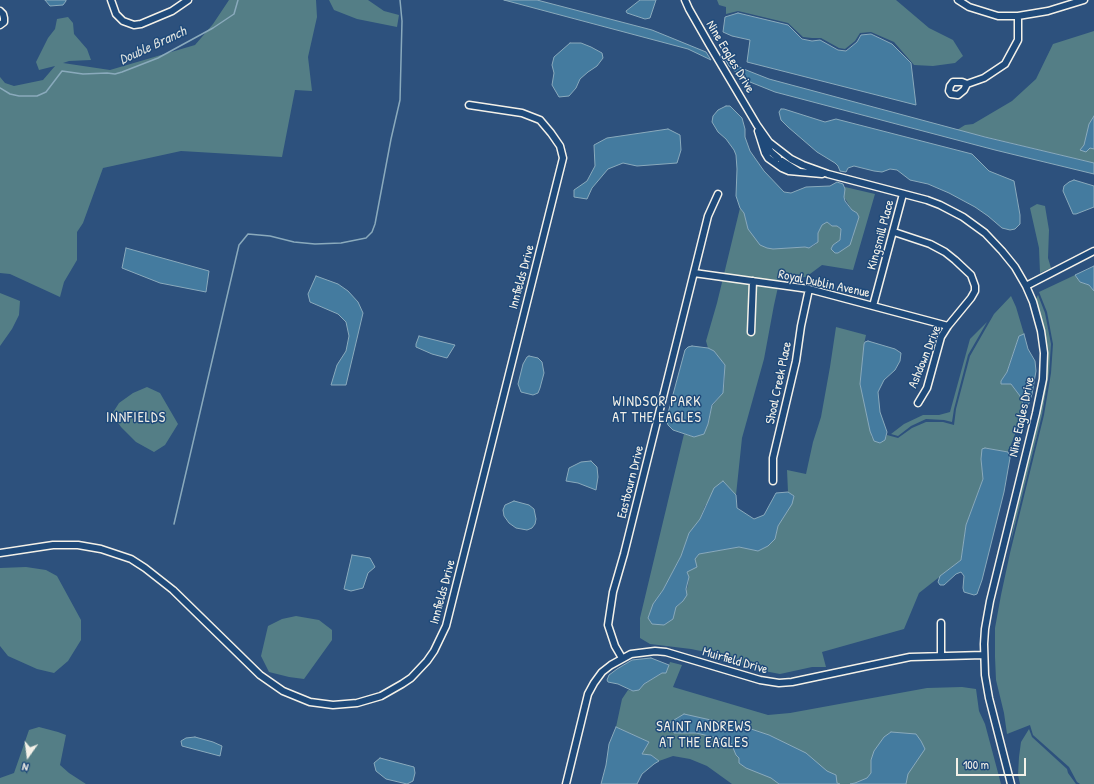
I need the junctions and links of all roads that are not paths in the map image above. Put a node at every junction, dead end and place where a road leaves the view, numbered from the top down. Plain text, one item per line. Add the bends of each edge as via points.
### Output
1 (111, 0) edge
2 (188, 0) edge
3 (685, 0) edge
4 (958, 0) edge
5 (1084, 0) edge
6 (0, 11) edge
7 (1018, 16) junction
8 (0, 25) edge
9 (967, 84) dead end
10 (469, 105) dead end
11 (757, 125) junction
12 (803, 173) junction
13 (828, 174) junction
14 (718, 194) dead end
15 (903, 194) junction
16 (894, 232) junction
17 (1094, 251) edge
18 (694, 273) junction
19 (754, 281) junction
20 (1026, 286) junction
21 (810, 289) junction
22 (873, 306) junction
23 (948, 326) junction
24 (751, 332) dead end
25 (918, 403) dead end
26 (773, 481) dead end
27 (0, 553) edge
28 (941, 623) dead end
29 (984, 655) junction
30 (941, 656) junction
31 (622, 658) junction
32 (566, 784) edge
33 (1011, 784) edge

1 - 2 street via 116,14 122,21 134,25 172,11
3 - 11 street, Nine Eagles Drive
4 - 7 street via 969,7 998,16
5 - 7 street via 1048,11
6 - 8 street via 4,22
7 - 9 street via 1018,40 1005,64 984,78
10 - 27 street, Innfields Drive via 522,113 540,120 560,146 563,158 446,626 434,651 410,678 380,696 357,703 333,705 310,702 283,691 260,675 173,590 146,568 131,560 101,549 78,545 53,545
11 - 12 street, Nine Eagles Drive via 770,152
11 - 12 street, Nine Eagles Drive via 768,158 788,171
11 - 13 street, Nine Eagles Drive via 768,142 791,159
12 - 13 street, Nine Eagles Drive
13 - 15 street, Nine Eagles Drive
14 - 18 street, Eastbourn Drive via 708,216
15 - 16 street, Kingsmill Place
15 - 20 street, Nine Eagles Drive via 940,205 974,224 1002,251
16 - 22 street, Kingsmill Place
16 - 23 street, Ashdown Drive via 945,252 974,279 976,286 973,294
17 - 20 street
18 - 19 street, Royal Dublin Avenue
18 - 31 street, Eastbourn Drive via 611,602 608,624
19 - 21 street, Royal Dublin Avenue
19 - 24 street
20 - 29 street, Nine Eagles Drive via 1040,331 1044,353 1043,379 990,601
21 - 22 street, Royal Dublin Avenue
21 - 26 street, Shoal Creek Place via 773,458
22 - 23 street, Royal Dublin Avenue
23 - 25 street, Ashdown Drive via 941,337 927,388
28 - 30 street
29 - 30 street, Muirfield Drive
29 - 33 street, Nine Eagles Drive via 989,698
30 - 31 street, Muirfield Drive via 910,657 779,683 760,680 666,652 644,652
31 - 32 street, Muirfield Drive via 602,672 588,694

